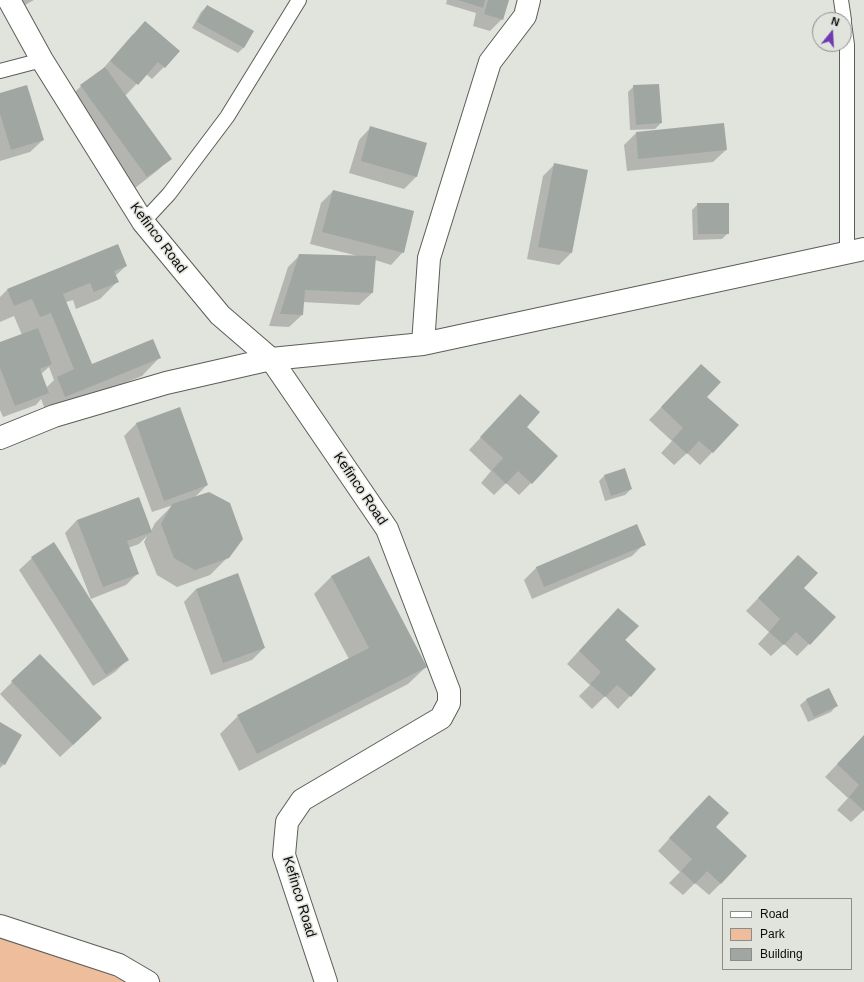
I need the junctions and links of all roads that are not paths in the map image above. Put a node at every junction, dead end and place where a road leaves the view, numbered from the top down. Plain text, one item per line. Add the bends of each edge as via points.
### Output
1 (9, 0) edge
2 (300, 0) edge
3 (529, 0) edge
4 (841, 0) edge
5 (843, 12) edge
6 (847, 52) edge
7 (42, 60) junction
8 (0, 71) edge
9 (143, 222) junction
10 (856, 250) edge
11 (423, 344) junction
12 (271, 359) junction
13 (0, 438) edge
14 (0, 926) edge
15 (148, 982) edge
16 (326, 982) edge

1 - 7 street, Kefinco Road
2 - 9 lane via 227,117 169,194
3 - 11 street via 525,16 490,62 431,250
4 - 5 lane
6 - 10 lane
7 - 8 lane
7 - 9 street, Kefinco Road
9 - 12 street, Kefinco Road via 220,315
10 - 11 street
11 - 12 street
12 - 13 street via 166,383 54,416
12 - 16 street, Kefinco Road via 387,529 449,691 448,703 441,718 302,800 287,822 284,855
14 - 15 street via 119,965

